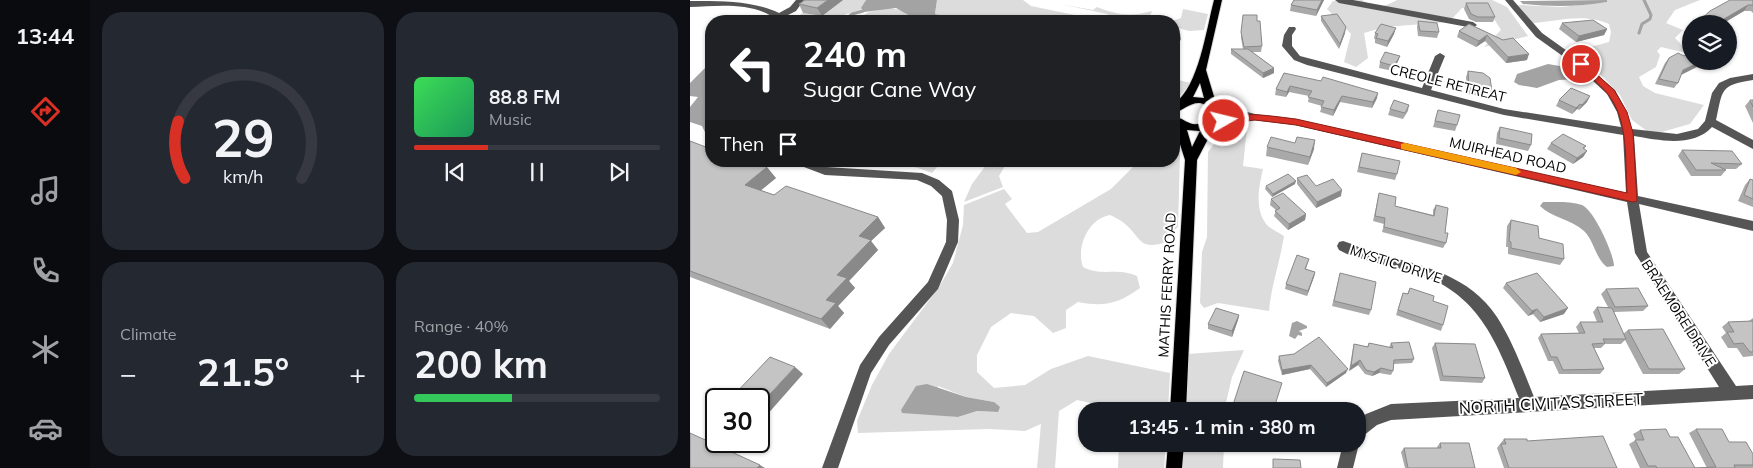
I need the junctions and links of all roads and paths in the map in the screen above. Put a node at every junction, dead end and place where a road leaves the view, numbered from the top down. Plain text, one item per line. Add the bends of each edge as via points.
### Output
1 (800, 0) edge
2 (1218, 0) edge
3 (1339, 0) edge
4 (1509, 0) edge
5 (690, 4) edge
6 (751, 6) junction
7 (690, 10) edge
8 (772, 15) edge
9 (786, 15) edge
10 (1473, 25) edge
11 (1292, 29) dead end
12 (1440, 56) dead end
13 (1201, 70) junction
14 (1753, 77) edge
15 (1425, 92) junction
16 (1186, 101) junction
17 (1212, 105) junction
18 (1180, 106) edge
19 (1255, 117) junction
20 (1710, 122) junction
21 (1180, 123) edge
22 (1210, 124) junction
23 (1180, 130) edge
24 (1628, 133) junction
25 (1753, 145) edge
26 (1191, 160) junction
27 (815, 167) edge
28 (1633, 198) junction
29 (1753, 226) edge
30 (1343, 246) dead end
31 (1753, 392) edge
32 (1732, 393) junction
33 (1178, 402) edge
34 (1529, 403) junction
35 (1366, 425) edge
36 (1175, 452) edge
37 (1348, 452) edge
38 (830, 468) edge
39 (1174, 468) edge
40 (1345, 468) edge

1 - 9 street
2 - 13 main road
3 - 10 street
4 - 24 street, BRAEMORE DRIVE via 1538,35 1581,64 1611,92 1622,112
5 - 6 street via 738,3
6 - 7 street
6 - 8 street
11 - 15 street, CREOLE RETREAT via 1286,42 1297,58
12 - 15 street
13 - 16 main road
13 - 17 main road
14 - 20 street via 1722,85
15 - 24 street, CREOLE RETREAT via 1504,112
16 - 17 main road via 1199,100
16 - 18 main road
17 - 19 street, MUIRHEAD ROAD
17 - 22 main road, MATHIS FERRY ROAD via 1217,112
19 - 22 street, MUIRHEAD ROAD
19 - 28 street, MUIRHEAD ROAD via 1296,122
20 - 24 street, CREOLE RETREAT via 1702,131 1677,138
20 - 25 street
21 - 22 main road via 1198,128
22 - 26 main road, MATHIS FERRY ROAD
23 - 26 main road, MATHIS FERRY ROAD
24 - 28 street, BRAEMORE DRIVE
26 - 33 main road, MATHIS FERRY ROAD
27 - 38 street via 825,171 918,176 935,183 948,194 953,220 952,242 933,285 884,341 865,370
28 - 29 street, MUIRHEAD ROAD
28 - 32 street, BRAEMORE DRIVE via 1639,244 1646,264
30 - 34 street, MYSTIC DRIVE via 1363,255 1430,273 1473,298 1495,324
31 - 32 street, NORTH CIVITAS STREET
32 - 34 street, NORTH CIVITAS STREET
34 - 35 street, NORTH CIVITAS STREET via 1391,412
36 - 39 main road
37 - 40 street

